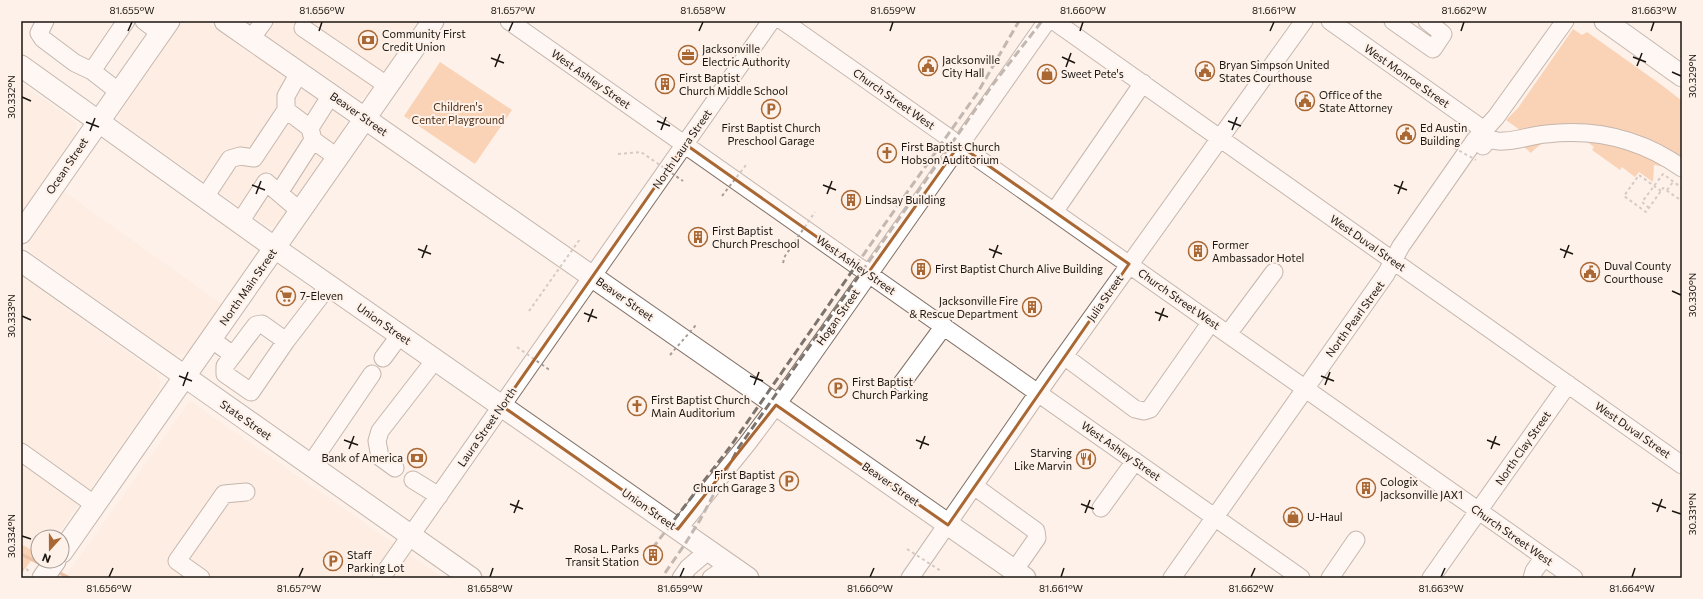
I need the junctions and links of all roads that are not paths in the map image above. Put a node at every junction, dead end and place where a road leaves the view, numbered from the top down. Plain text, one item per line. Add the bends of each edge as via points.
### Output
1 (45, 21) edge
2 (126, 21) edge
3 (224, 21) edge
4 (264, 21) edge
5 (433, 21) edge
6 (509, 21) edge
7 (771, 21) edge
8 (783, 21) edge
9 (1047, 21) edge
10 (1054, 21) edge
11 (1304, 21) edge
12 (1330, 21) edge
13 (1393, 21) edge
14 (1427, 21) edge
15 (1565, 21) edge
16 (1605, 21) edge
17 (158, 25) edge
18 (303, 28) dead end
19 (251, 39) junction
20 (21, 66) edge
21 (92, 71) junction
22 (299, 73) junction
23 (1682, 76) edge
24 (1142, 83) junction
25 (388, 86) junction
26 (119, 92) junction
27 (331, 95) junction
28 (286, 110) junction
29 (365, 119) junction
30 (98, 122) junction
31 (312, 134) junction
32 (1220, 138) junction
33 (685, 144) junction
34 (959, 145) junction
35 (1481, 145) junction
36 (254, 158) junction
37 (338, 158) junction
38 (1678, 175) edge
39 (273, 188) junction
40 (205, 197) junction
41 (300, 211) junction
42 (1054, 212) junction
43 (25, 221) edge
44 (240, 222) junction
45 (275, 248) junction
46 (21, 261) edge
47 (1394, 261) junction
48 (1129, 264) junction
49 (1274, 272) dead end
50 (868, 273) junction
51 (592, 276) junction
52 (329, 285) junction
53 (1211, 322) junction
54 (944, 326) junction
55 (1228, 334) junction
56 (400, 335) junction
57 (211, 339) junction
58 (286, 341) junction
59 (233, 355) junction
60 (1064, 356) junction
61 (383, 358) dead end
62 (435, 360) junction
63 (372, 374) dead end
64 (185, 377) junction
65 (902, 383) dead end
66 (1568, 384) junction
67 (1305, 388) junction
68 (251, 392) junction
69 (1038, 393) junction
70 (776, 405) junction
71 (502, 406) junction
72 (236, 413) junction
73 (21, 452) edge
74 (1135, 461) junction
75 (310, 465) junction
76 (1682, 465) edge
77 (394, 468) dead end
78 (413, 480) dead end
79 (974, 486) junction
80 (246, 492) dead end
81 (439, 496) junction
82 (96, 505) junction
83 (1101, 508) dead end
84 (1478, 511) junction
85 (1214, 517) junction
86 (948, 525) junction
87 (678, 529) junction
88 (411, 536) junction
89 (1356, 540) dead end
90 (70, 541) edge
91 (709, 550) junction
92 (1544, 557) junction
93 (730, 565) junction
94 (1019, 574) edge
95 (1572, 577) edge
96 (201, 578) edge
97 (381, 578) edge
98 (472, 578) edge
99 (681, 578) edge
100 (711, 578) edge
101 (748, 578) edge
102 (910, 578) edge
103 (1172, 578) edge
104 (1301, 578) edge
105 (1330, 578) edge
106 (1431, 578) edge
107 (1532, 578) edge

1 - 21 street via 39,33 43,39 75,63
2 - 21 street
3 - 19 main road, Beaver Street
4 - 19 street
5 - 25 main road, North Main Street
6 - 33 street, West Ashley Street
7 - 33 street, North Laura Street
8 - 34 street, Church Street West
9 - 34 street, Hogan Street
10 - 24 street, West Duval Street
11 - 32 street, Julia Street
12 - 35 street, West Monroe Street
13 - 14 street via 1433,49 1443,34
15 - 35 street, North Pearl Street via 1496,117
16 - 23 main road
17 - 26 main road, Ocean Street
18 - 25 street
19 - 22 main road, Beaver Street
20 - 30 main road, Union Street
21 - 26 street
22 - 27 main road, Beaver Street
22 - 28 street via 286,96
24 - 32 street, West Duval Street
24 - 42 street
25 - 29 main road, North Main Street
26 - 30 main road, Ocean Street
27 - 29 main road, Beaver Street
27 - 31 street
28 - 31 street
28 - 36 street
29 - 37 main road, North Main Street
29 - 51 main road, Beaver Street
30 - 40 main road, Union Street
30 - 43 main road, Ocean Street
31 - 37 street
31 - 39 street
32 - 47 street, West Duval Street
32 - 48 street, Julia Street
33 - 50 street, West Ashley Street
33 - 51 street, North Laura Street
34 - 42 street, Church Street West
34 - 50 street, Hogan Street
35 - 38 street via 1488,139 1503,141 1543,134 1582,132 1611,136 1655,150
35 - 47 street, North Pearl Street via 1401,246
36 - 39 street
36 - 40 street via 240,156 230,159
37 - 41 main road, North Main Street
39 - 41 street
39 - 44 street
40 - 44 main road, Union Street
41 - 45 main road, North Main Street
42 - 48 street, Church Street West
44 - 45 main road, Union Street
45 - 52 main road, Union Street
45 - 57 main road, North Main Street
46 - 64 main road, State Street
47 - 66 street, West Duval Street
47 - 67 street, North Pearl Street
48 - 53 street, Church Street West
48 - 60 street, Julia Street
49 - 55 street
50 - 54 street, West Ashley Street
50 - 70 street, Hogan Street
51 - 70 main road, Beaver Street
51 - 71 street, Laura Street North
52 - 56 main road, Union Street
52 - 58 street
53 - 55 street, Church Street West
53 - 60 street via 1150,409 1144,411 1136,409
54 - 65 street
54 - 69 street, West Ashley Street
55 - 67 street, Church Street West
56 - 61 street
56 - 62 main road, Union Street
57 - 59 street
57 - 64 main road, North Main Street
58 - 59 street via 259,324 253,327
58 - 68 street
59 - 68 street via 225,366 225,374
60 - 69 street, Julia Street
62 - 71 main road, Union Street
62 - 77 street via 380,431 377,441 380,457
63 - 75 street
64 - 72 main road, State Street
64 - 82 main road, North Main Street
66 - 76 street, West Duval Street
66 - 84 street, North Clay Street
67 - 84 street, Church Street West
67 - 85 street, North Pearl Street
68 - 72 street
69 - 74 street, West Ashley Street
69 - 79 street, Julia Street
70 - 86 main road, Beaver Street
70 - 87 street, Hogan Street
71 - 81 street, Laura Street North
71 - 87 main road, Union Street
72 - 75 main road, State Street
73 - 82 street
74 - 83 street
74 - 85 street, West Ashley Street
75 - 88 main road, State Street
78 - 81 street
79 - 86 street, Julia Street
79 - 94 street via 1036,531 1037,538
80 - 96 street via 224,494 177,561
81 - 88 street, Laura Street North
82 - 90 main road, North Main Street
84 - 92 street, Church Street West
84 - 106 street, North Clay Street
85 - 103 street, North Pearl Street
85 - 104 street, West Ashley Street
86 - 94 main road, Beaver Street
86 - 102 street, Julia Street
87 - 91 main road, Union Street
88 - 97 street, Laura Street North
88 - 98 main road, State Street
89 - 105 street
91 - 93 main road, Union Street
91 - 99 street via 688,568
92 - 95 street, Church Street West
92 - 107 street
93 - 100 street
93 - 101 main road, Union Street

